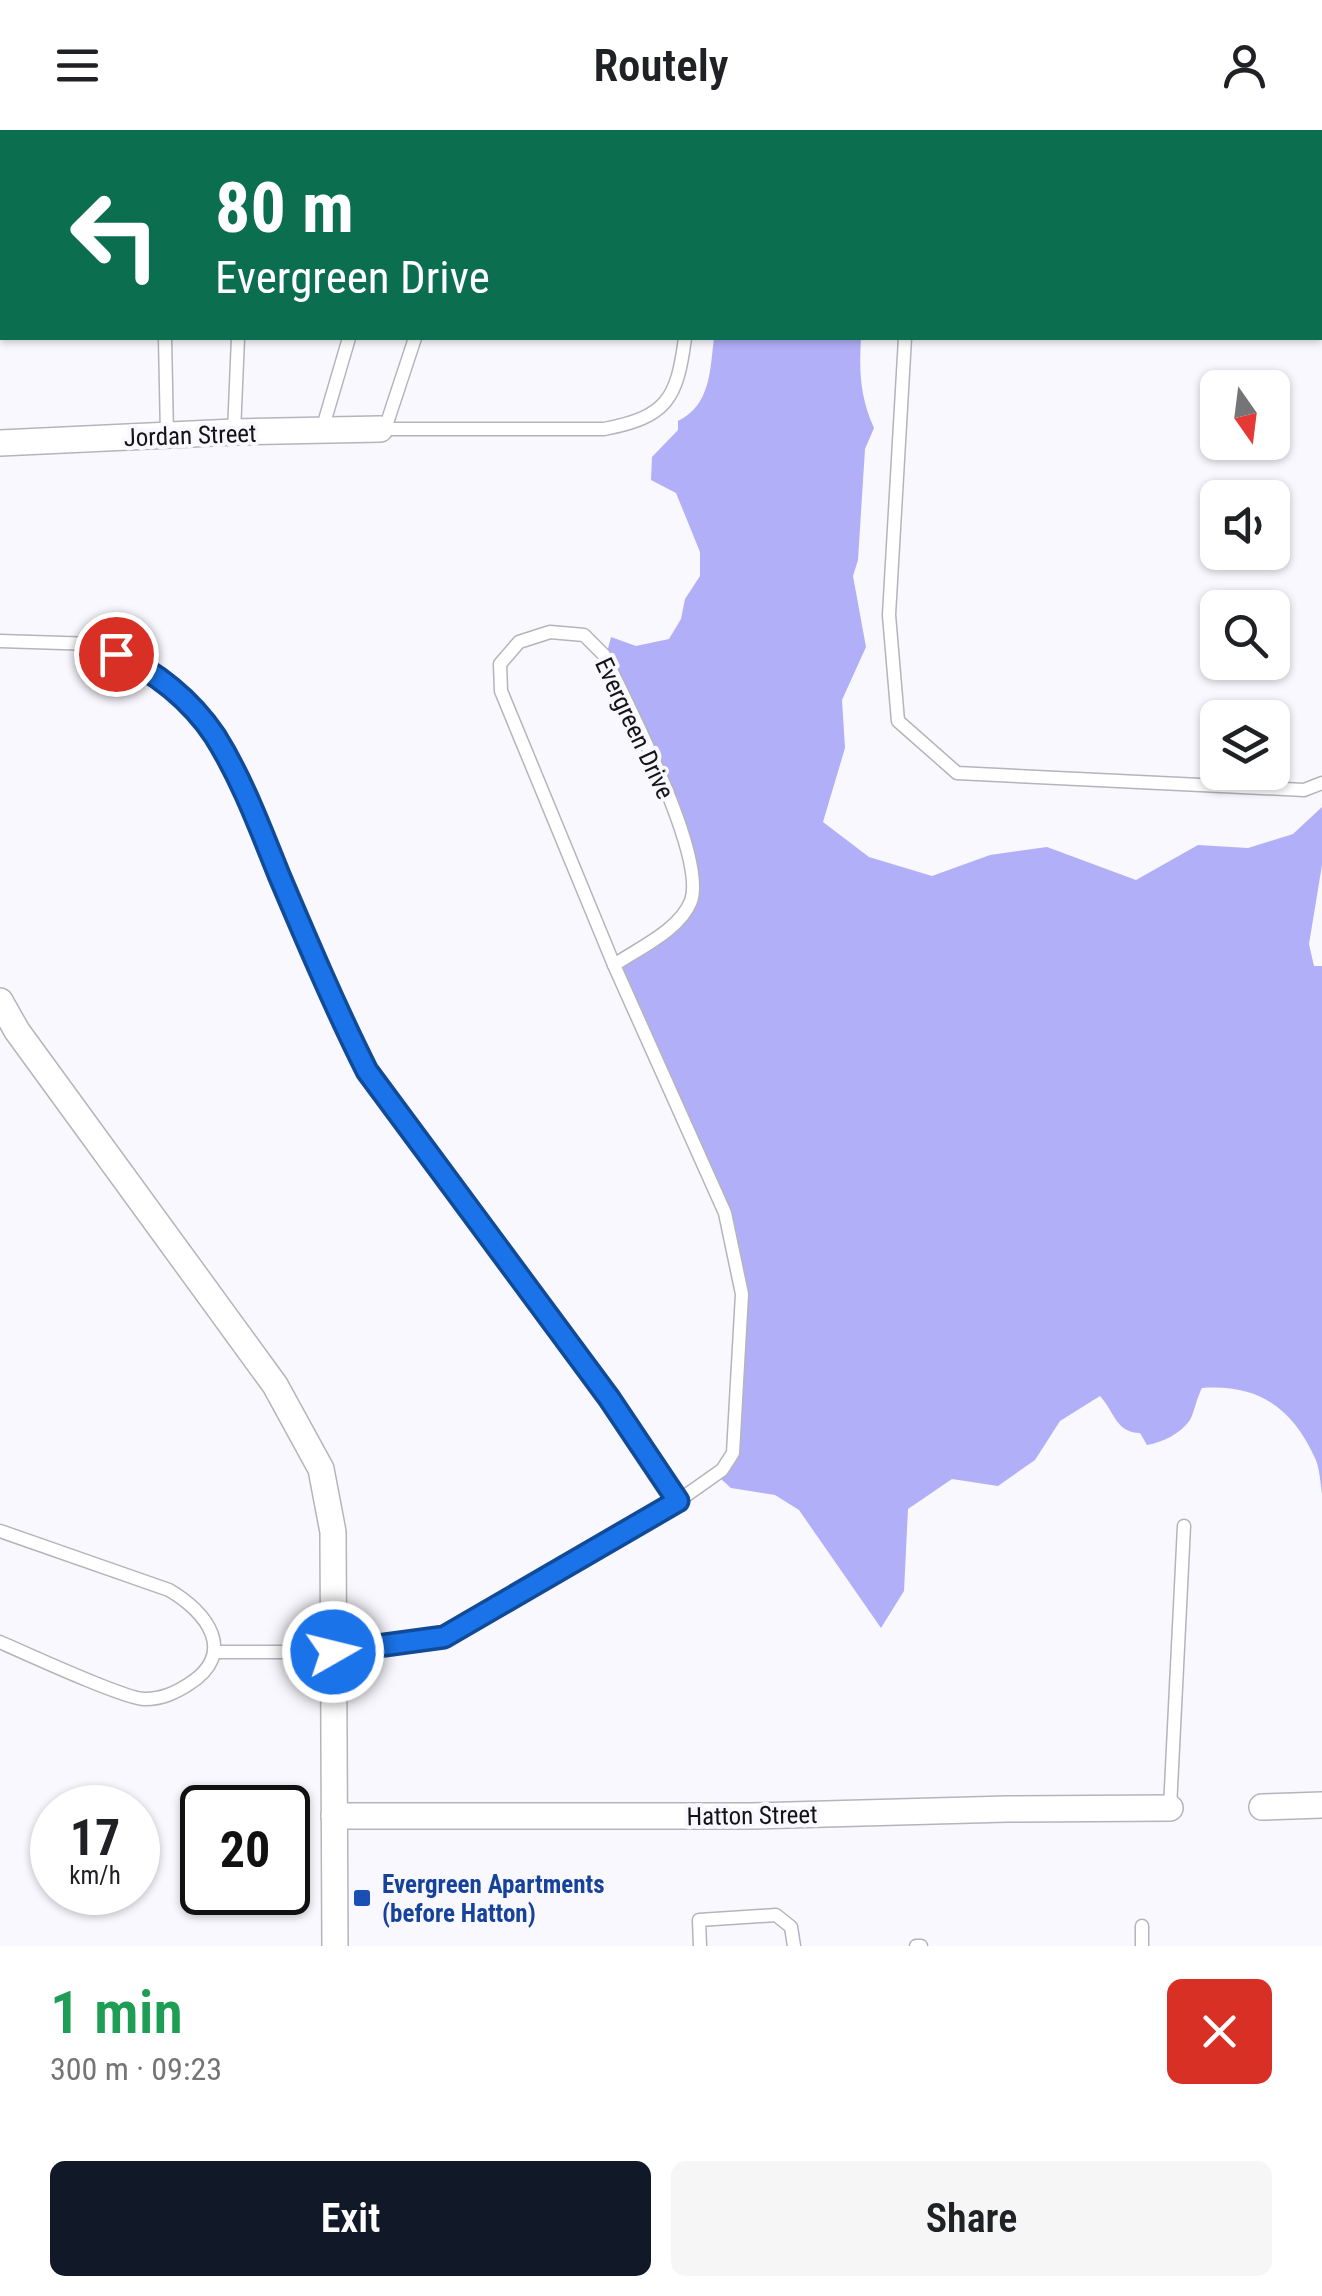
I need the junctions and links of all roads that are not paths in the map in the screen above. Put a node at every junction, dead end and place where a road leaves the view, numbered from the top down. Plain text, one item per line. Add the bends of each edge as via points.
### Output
1 (164, 340) edge
2 (238, 340) edge
3 (347, 340) edge
4 (414, 340) edge
5 (685, 340) edge
6 (905, 340) edge
7 (382, 429) junction
8 (322, 430) junction
9 (234, 432) junction
10 (167, 435) junction
11 (0, 443) edge
12 (0, 641) edge
13 (1322, 783) edge
14 (614, 965) junction
15 (0, 1002) edge
16 (678, 1501) junction
17 (1184, 1526) dead end
18 (0, 1530) edge
19 (0, 1642) edge
20 (214, 1652) junction
21 (333, 1652) junction
22 (1322, 1806) edge
23 (1262, 1807) dead end
24 (1170, 1808) joint
25 (334, 1816) junction
26 (1142, 1926) dead end
27 (335, 1946) edge
28 (700, 1946) edge
29 (794, 1946) edge
30 (1142, 1946) edge

1 - 10 lane
2 - 9 lane
3 - 8 lane
4 - 7 lane
5 - 7 lane via 680,376 664,406 638,423 604,429
6 - 13 lane via 889,614 898,721 957,773 1304,790
7 - 8 street, Jordan Street
8 - 9 street, Jordan Street
9 - 10 street, Jordan Street
10 - 11 street, Jordan Street
12 - 16 lane via 109,650 179,694 214,734 367,1071
14 - 14 lane, Evergreen Drive via 501,691 500,664 519,642 550,632 584,635 604,655 691,858 690,903 672,926
14 - 16 lane, Evergreen Drive via 725,1214 742,1294 733,1453 722,1470
15 - 21 street via 276,1384 321,1468 334,1532
16 - 21 lane, Evergreen Drive via 444,1637
17 - 24 lane
18 - 20 lane via 194,1604 208,1623
19 - 20 lane via 142,1700 174,1694 205,1674
20 - 21 lane, Evergreen Drive
21 - 25 street
22 - 23 street
24 - 25 street, Hatton Street
25 - 27 street
26 - 30 lane
28 - 29 lane via 699,1920 776,1915 791,1927

